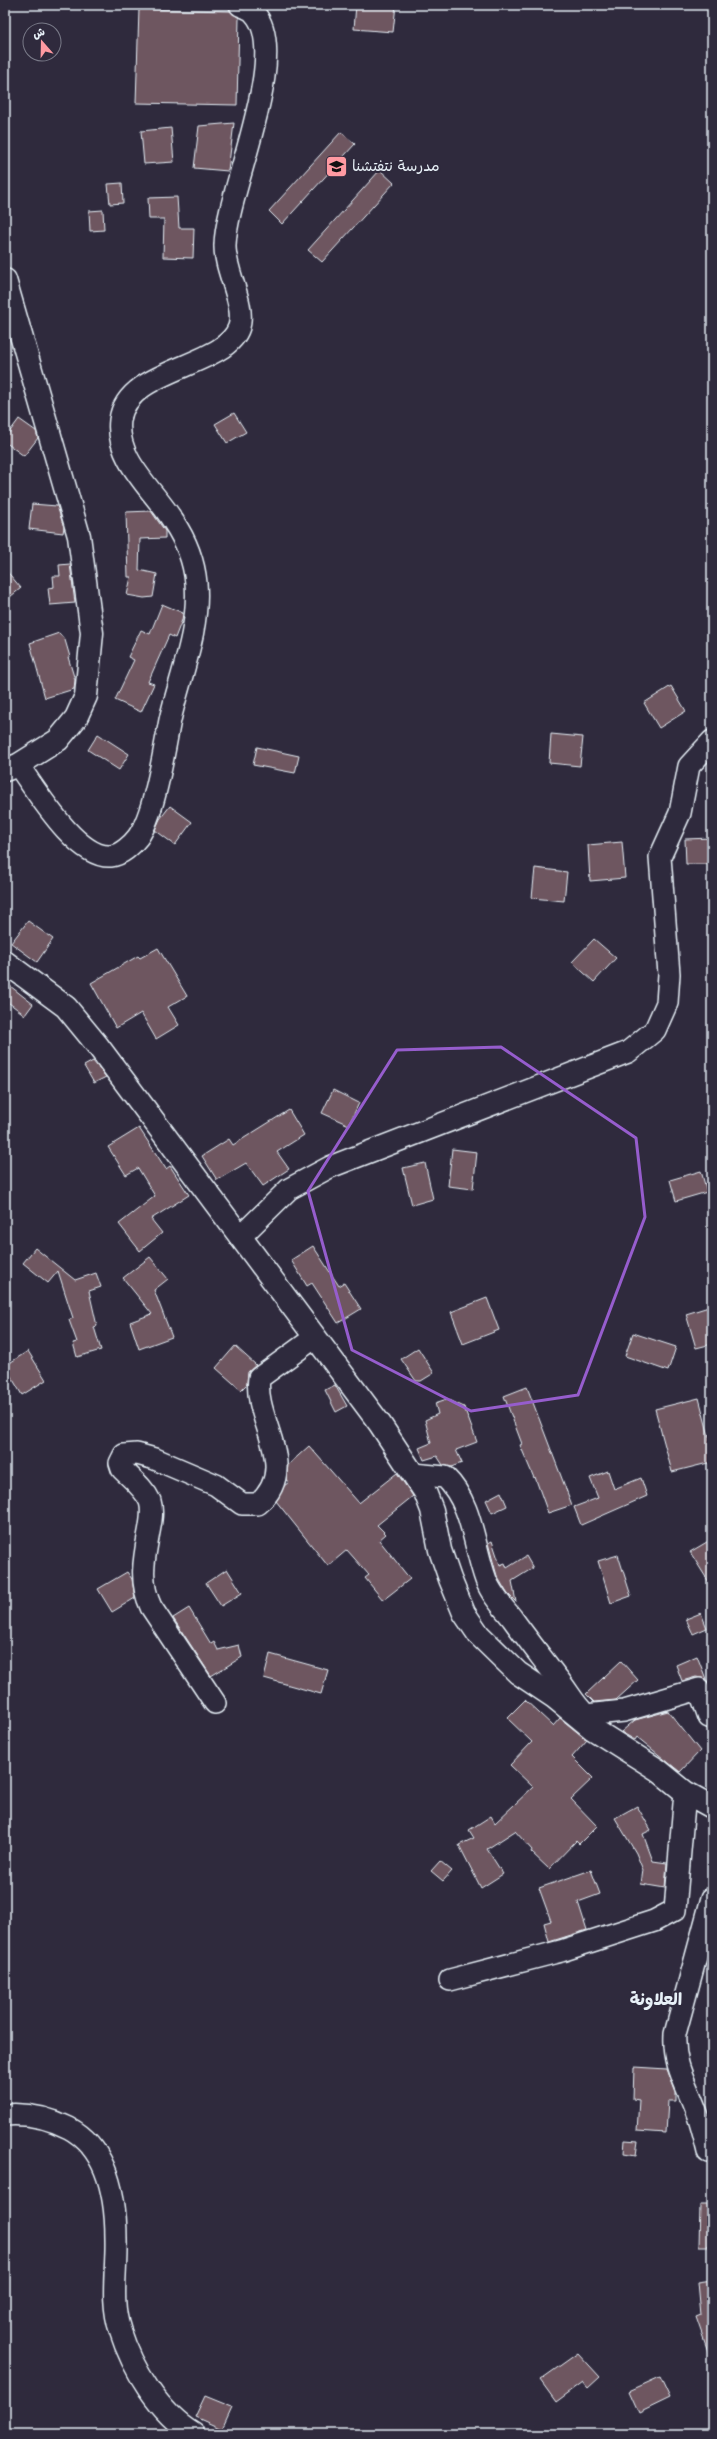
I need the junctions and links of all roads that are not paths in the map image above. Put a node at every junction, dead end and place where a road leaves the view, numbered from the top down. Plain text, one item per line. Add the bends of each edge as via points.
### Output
1 (251, 7) edge
2 (5, 280) edge
3 (712, 741) edge
4 (12, 768) edge
5 (5, 962) edge
6 (240, 1237) junction
7 (314, 1338) junction
8 (414, 1474) junction
9 (215, 1703) dead end
10 (712, 1718) edge
11 (685, 1792) junction
12 (712, 1807) edge
13 (712, 1898) edge
14 (450, 1980) dead end
15 (5, 2115) edge
16 (708, 2152) dead end
17 (194, 2434) edge

1 - 4 street via 262,24 266,40 264,74 259,106 228,222 225,246 239,310 239,327 231,339 218,349 155,379 142,388 131,398 120,419 120,439 126,454 173,520 188,549 196,583 195,612 187,657 155,788 139,837 128,849 111,856 95,852 78,843
2 - 4 street via 79,536 92,633 86,696 76,718 58,740
3 - 6 street via 689,766 680,813 660,857 669,974 667,1003 654,1030 628,1052 330,1167 289,1189
5 - 6 street via 66,1007
6 - 7 street
7 - 8 street via 380,1424
7 - 9 street via 258,1378 259,1400 271,1434 275,1480 268,1496 258,1504 242,1504 203,1478 155,1458 129,1453 124,1455 120,1463 122,1469 146,1494 150,1503 152,1515 143,1577 145,1593 151,1607
8 - 10 street via 446,1477 454,1485 470,1522 487,1582 574,1704 586,1715 624,1711 699,1689 709,1717
8 - 11 street via 432,1510 440,1550 450,1579 464,1613 478,1635 518,1673 554,1697 593,1729 658,1770
11 - 12 street
11 - 14 street via 674,1910 654,1921 562,1951 482,1974
13 - 16 street via 675,2034 674,2052 699,2116
15 - 17 street via 50,2118 81,2135 97,2154 108,2179 114,2202 114,2282 119,2329 135,2365 155,2397 184,2428

